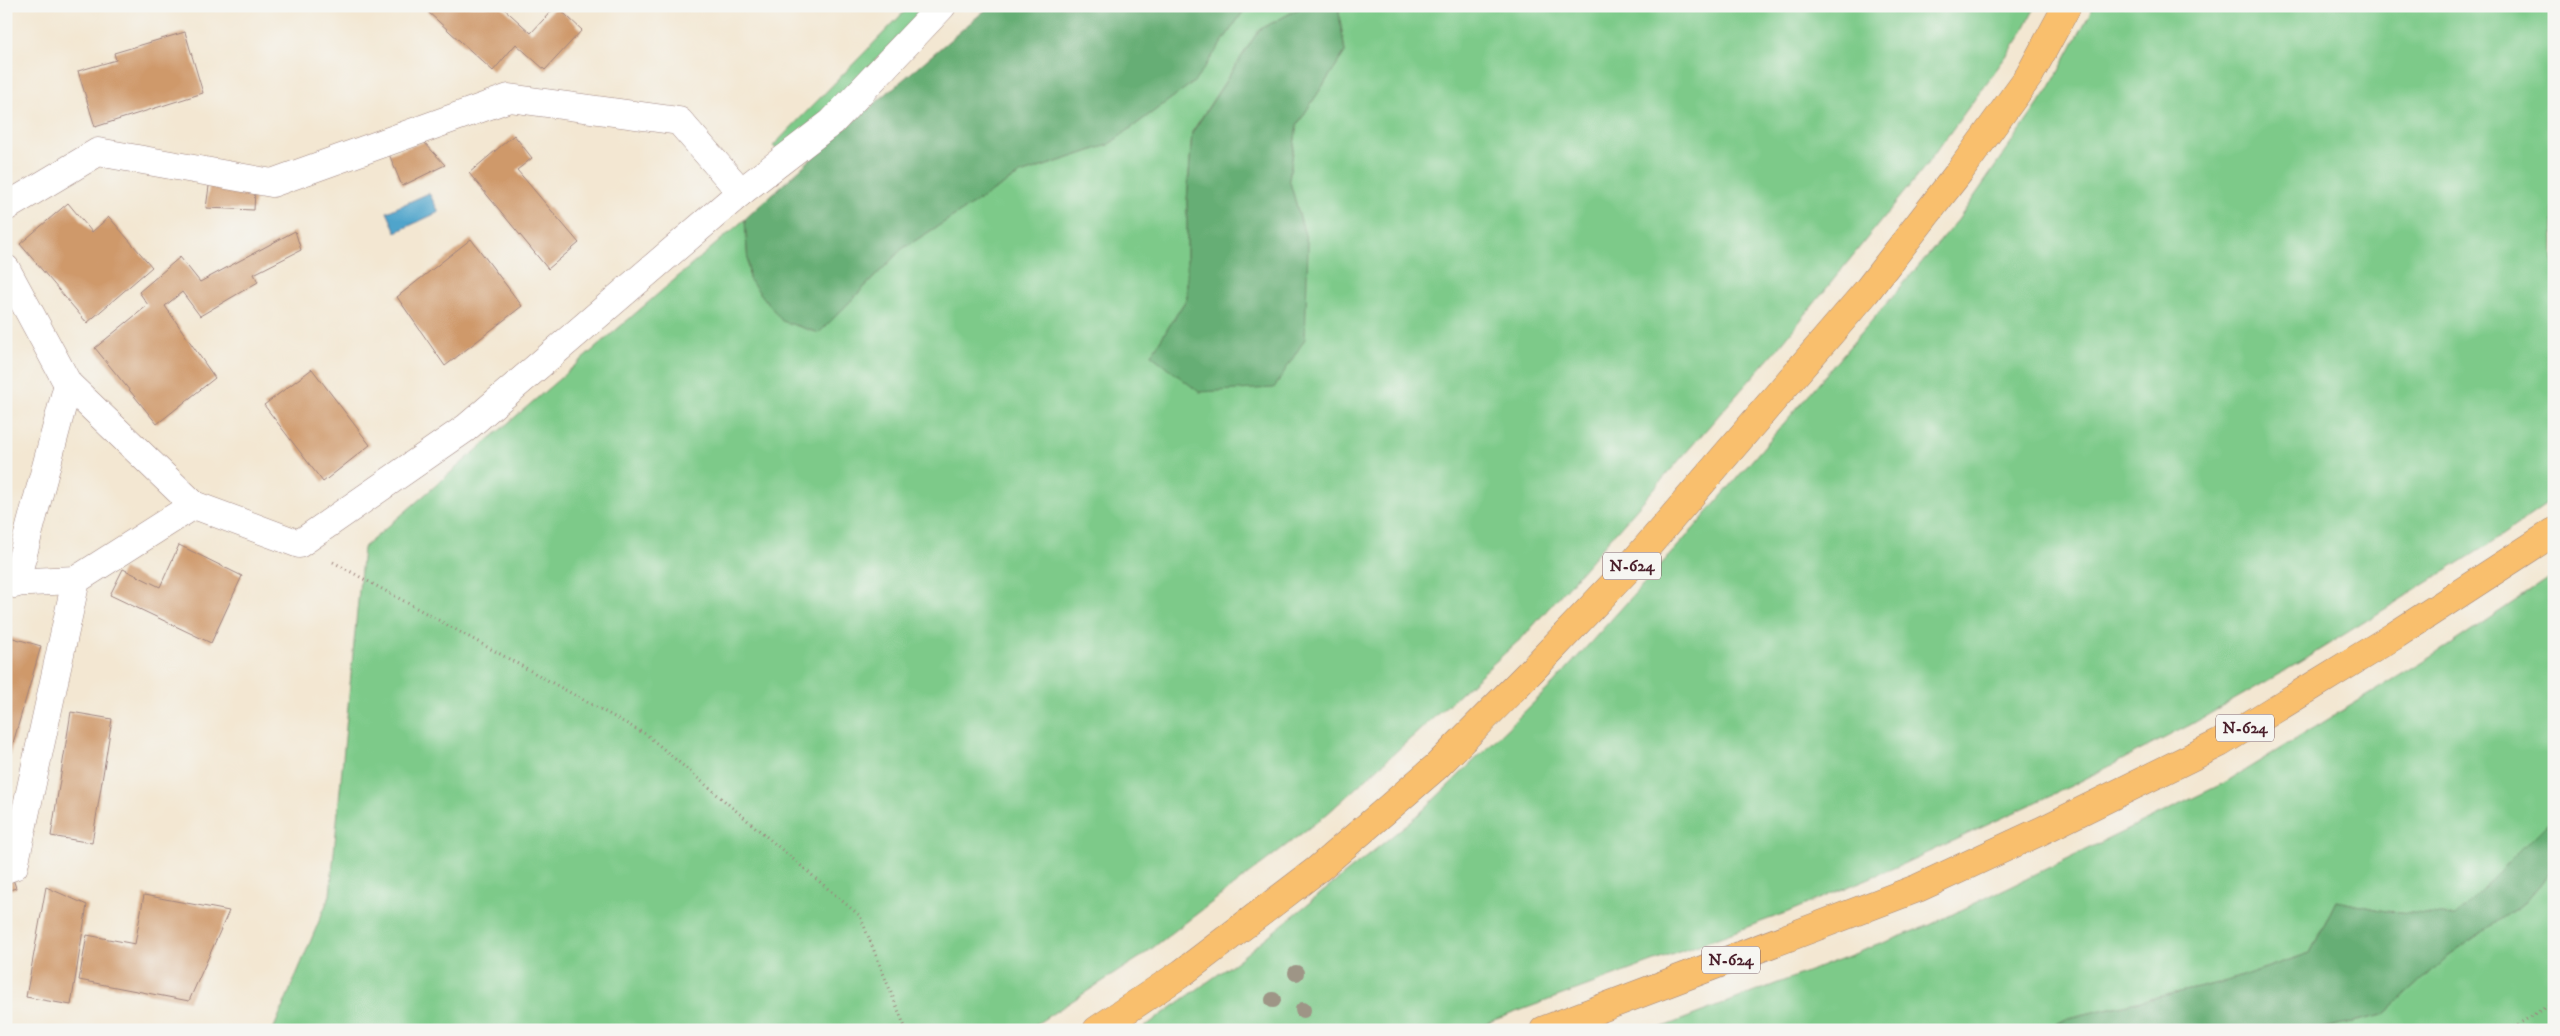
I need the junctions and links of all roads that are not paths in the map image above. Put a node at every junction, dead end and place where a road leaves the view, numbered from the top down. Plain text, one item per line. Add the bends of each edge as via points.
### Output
1 (942, 6) edge
2 (2067, 6) edge
3 (741, 192) junction
4 (6, 207) edge
5 (6, 269) edge
6 (68, 384) junction
7 (194, 505) junction
8 (2554, 532) edge
9 (76, 580) junction
10 (11, 584) edge
11 (6, 869) edge
12 (1097, 1030) edge
13 (1544, 1030) edge

1 - 3 street via 832,122
2 - 12 highway, N-624 via 2029,76 1937,202 1866,292 1620,578 1437,766 1318,869 1182,974
3 - 4 street via 679,121 509,98 272,183 98,152
3 - 7 street via 466,428 299,544
5 - 6 street
6 - 7 street
6 - 10 street
7 - 9 street
8 - 13 highway, N-624 via 2394,636 2211,747 2041,831 1918,888
9 - 10 street
9 - 11 street via 14,866

